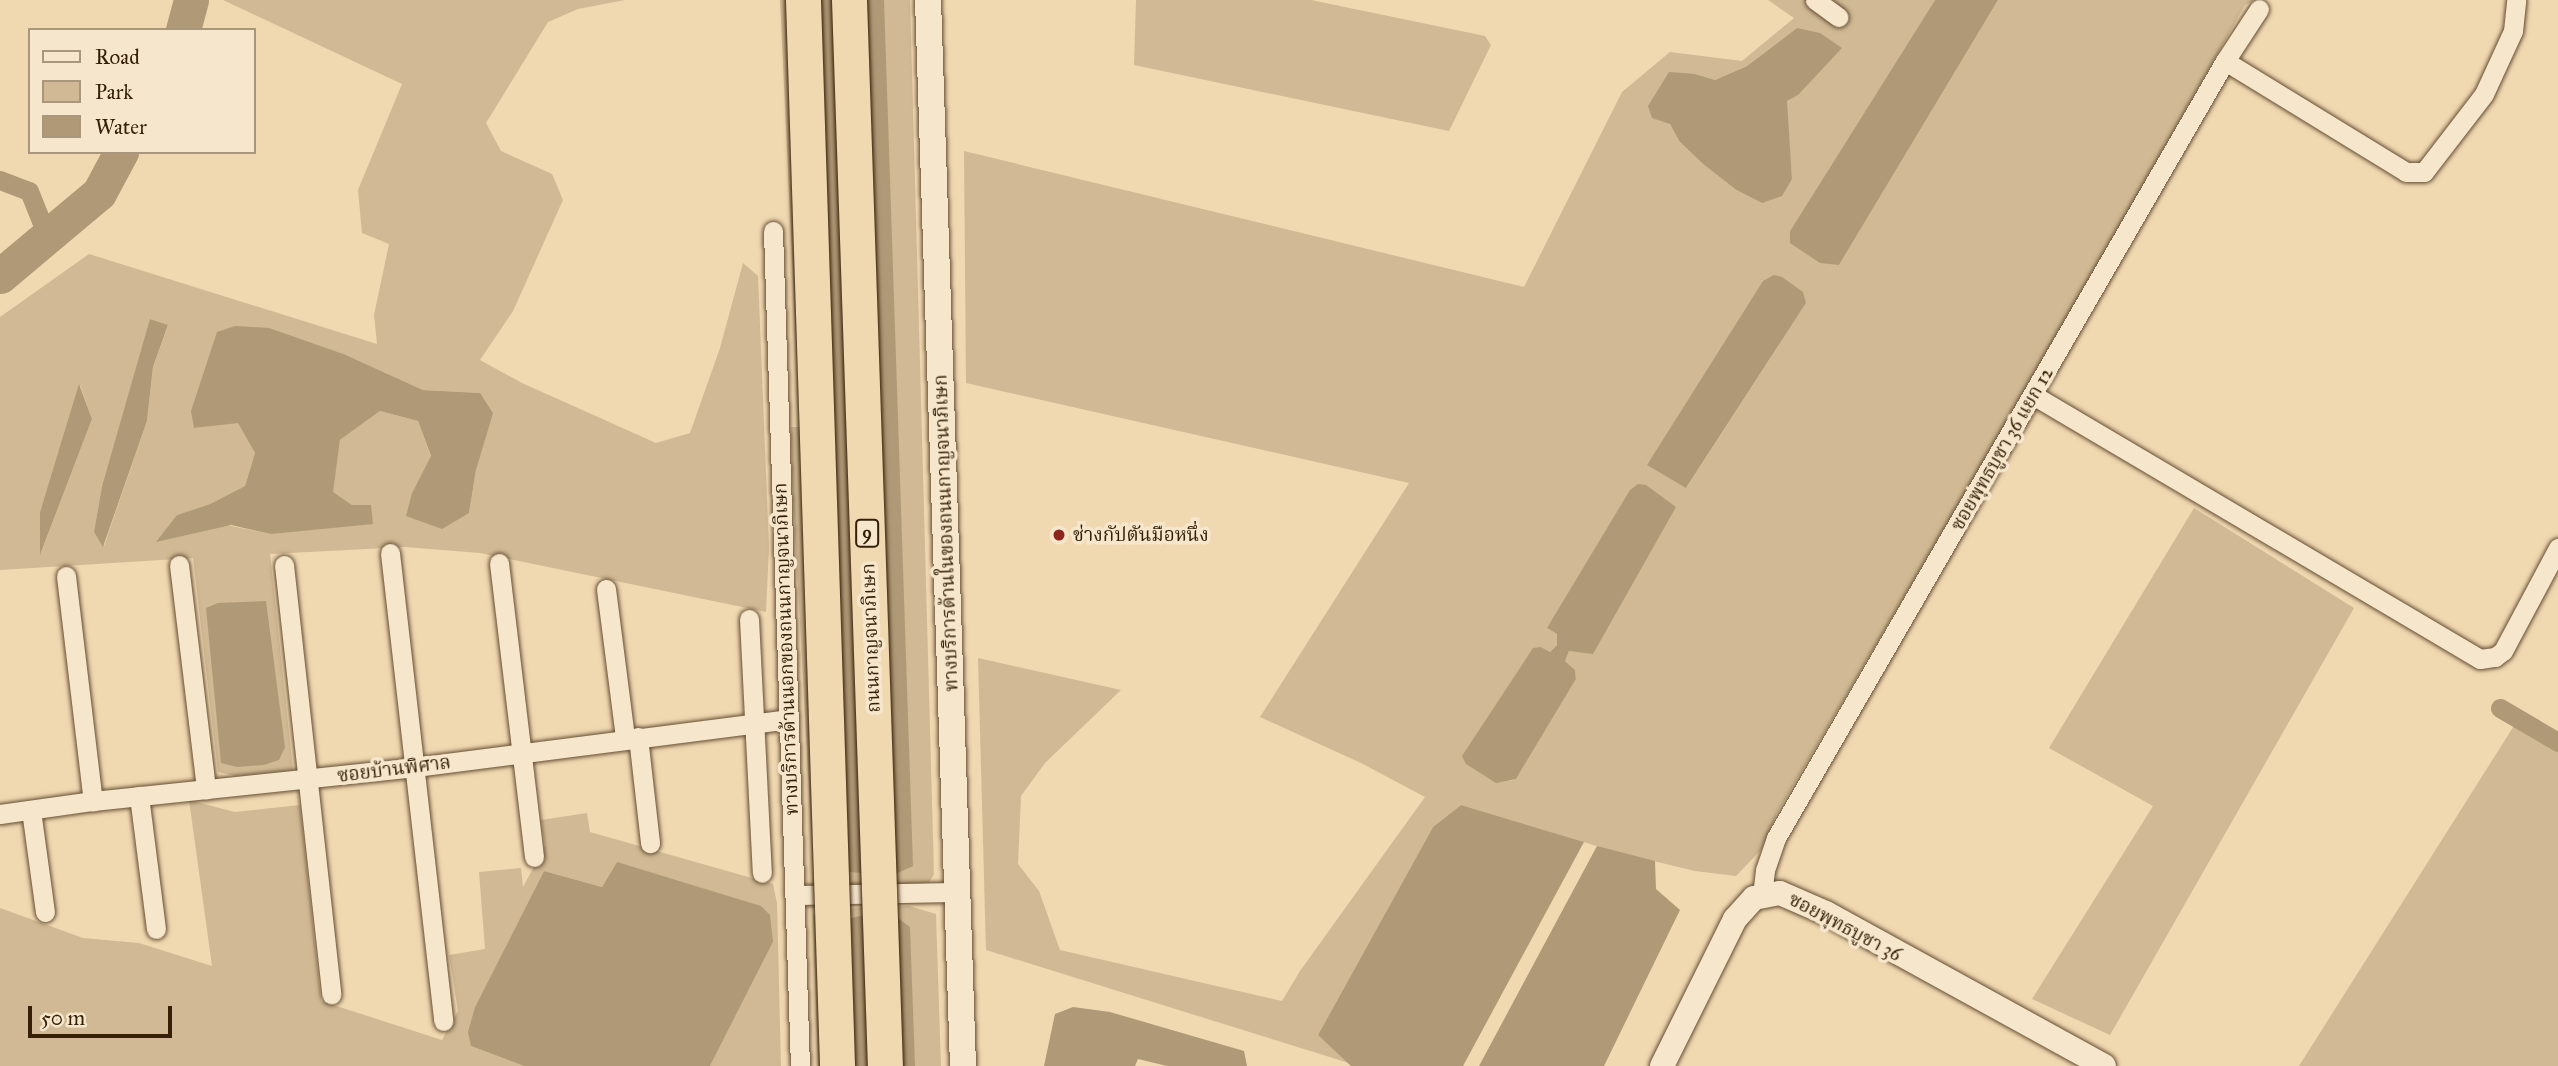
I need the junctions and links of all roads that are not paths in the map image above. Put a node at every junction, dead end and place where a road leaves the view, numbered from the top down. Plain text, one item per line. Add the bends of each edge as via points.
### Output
1 (803, 0) edge
2 (849, 0) edge
3 (928, 0) edge
4 (1815, 0) edge
5 (2516, 0) edge
6 (2259, 9) dead end
7 (1838, 17) dead end
8 (2225, 61) junction
9 (774, 232) dead end
10 (2033, 395) junction
11 (2558, 548) edge
12 (390, 553) dead end
13 (499, 564) dead end
14 (179, 565) dead end
15 (284, 565) dead end
16 (66, 576) dead end
17 (606, 589) dead end
18 (749, 619) dead end
19 (788, 719) junction
20 (756, 724) junction
21 (632, 737) junction
22 (522, 752) junction
23 (415, 767) junction
24 (307, 779) junction
25 (206, 789) junction
26 (139, 796) junction
27 (93, 800) junction
28 (32, 810) junction
29 (0, 814) edge
30 (650, 843) dead end
31 (534, 856) dead end
32 (762, 873) dead end
33 (957, 892) junction
34 (795, 895) junction
35 (1762, 895) junction
36 (45, 912) dead end
37 (156, 929) dead end
38 (331, 994) dead end
39 (443, 1021) dead end
40 (800, 1066) edge
41 (837, 1066) edge
42 (885, 1066) edge
43 (963, 1066) edge
44 (1662, 1066) edge
45 (2104, 1066) edge

1 - 41 highway, bridge
2 - 42 highway, ถนนกาญจนาภิเษก / 9, bridge
3 - 33 main road, ทางบริการด้านในของถนนกาญจนาภิเษก
4 - 7 street
5 - 8 street via 2513,31 2484,94 2424,172 2406,172
6 - 8 street, ซอยพุทธบูชา 36 แยก 12
8 - 10 street, ซอยพุทธบูชา 36 แยก 12
9 - 19 street, ทางบริการด้านนอกของถนนกาญจนาภิเษก
10 - 11 street via 2480,660 2503,651
10 - 35 street, ซอยพุทธบูชา 36 แยก 12 via 1776,838
12 - 23 street
13 - 22 street
14 - 25 street
15 - 24 street
16 - 27 street
17 - 21 street
18 - 20 street
19 - 20 street, ซอยบ้านพิศาล
19 - 34 street, ทางบริการด้านนอกของถนนกาญจนาภิเษก
20 - 21 street, ซอยบ้านพิศาล
20 - 32 street
21 - 22 street, ซอยบ้านพิศาล
21 - 30 street
22 - 23 street, ซอยบ้านพิศาล
22 - 31 street
23 - 24 street, ซอยบ้านพิศาล
23 - 39 street
24 - 25 street, ซอยบ้านพิศาล
24 - 38 street
25 - 26 street, ซอยบ้านพิศาล
26 - 27 street, ซอยบ้านพิศาล
26 - 37 street
27 - 28 street, ซอยบ้านพิศาล
28 - 29 street, ซอยบ้านพิศาล
28 - 36 street
33 - 34 street
33 - 43 main road, ทางบริการด้านในของถนนกาญจนาภิเษก
34 - 40 street, ทางบริการด้านนอกของถนนกาญจนาภิเษก
35 - 44 street, ซอยพุทธบูชา 36 via 1745,905 1735,919
35 - 45 street, ซอยพุทธบูชา 36 via 1780,893 1826,913

